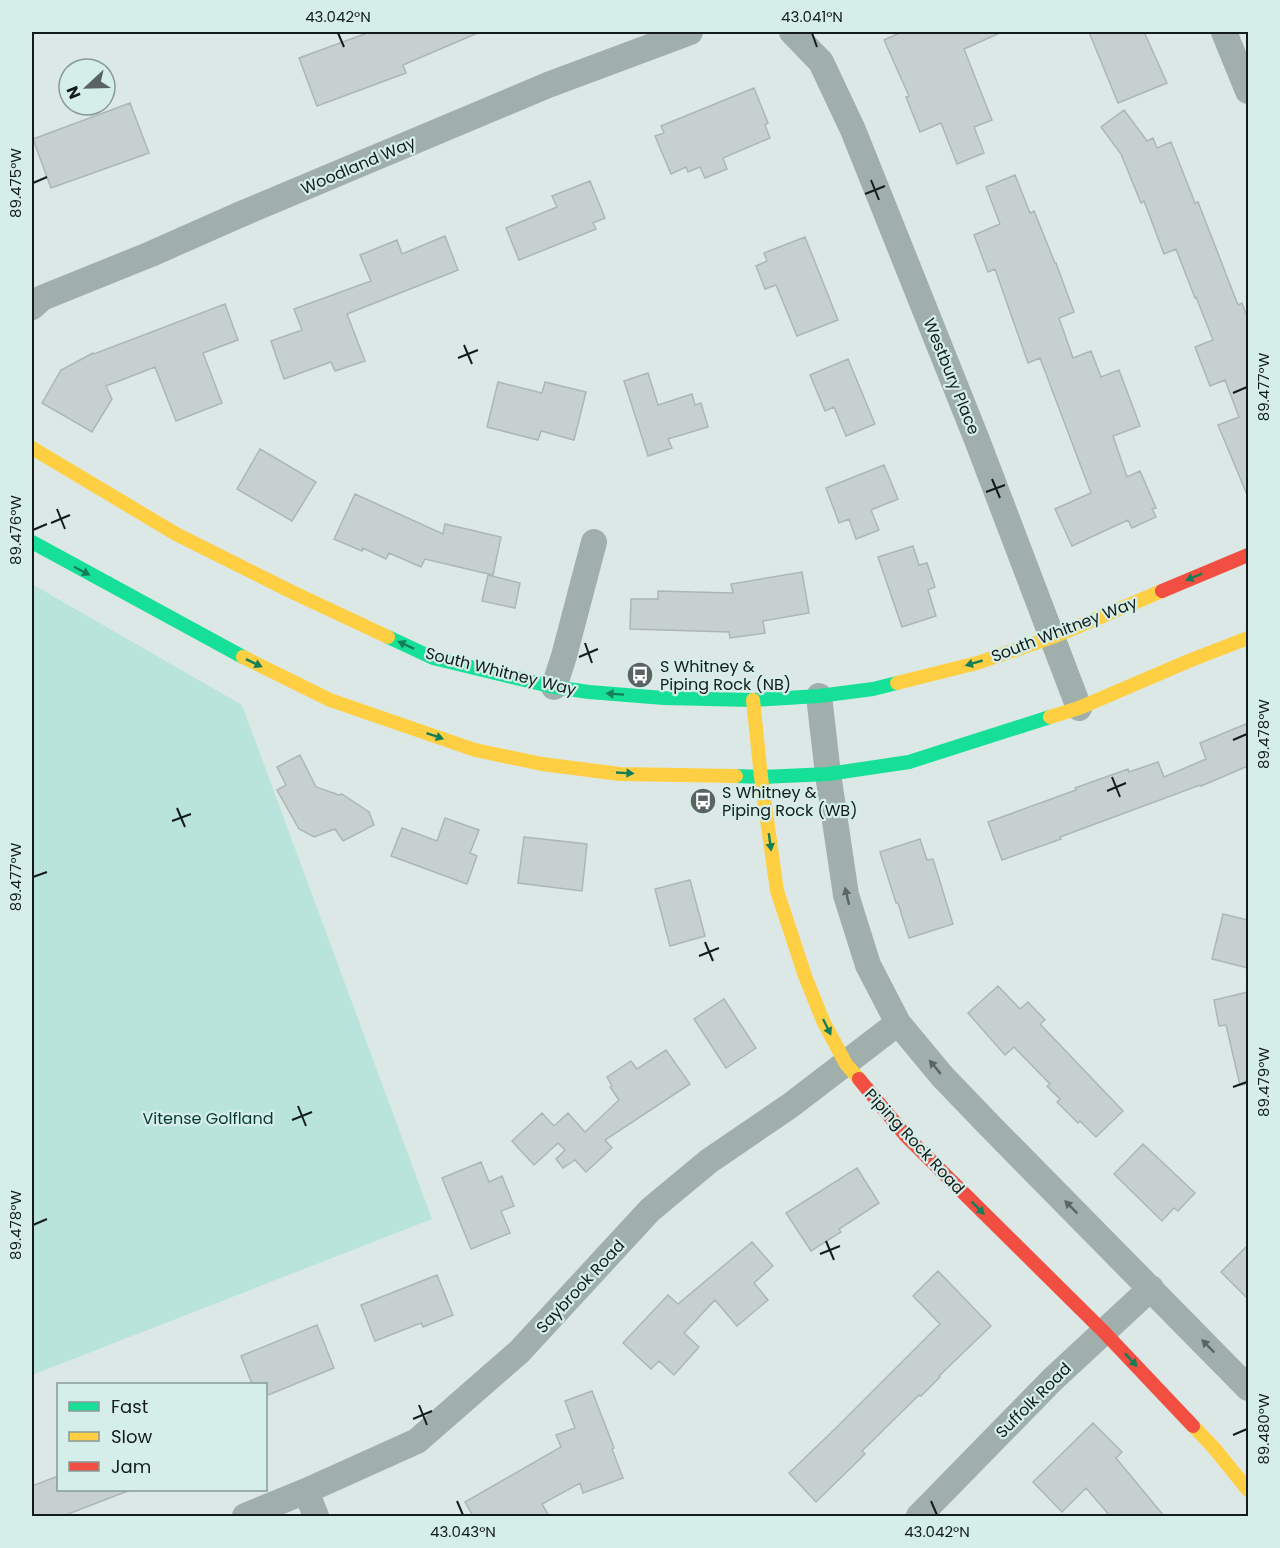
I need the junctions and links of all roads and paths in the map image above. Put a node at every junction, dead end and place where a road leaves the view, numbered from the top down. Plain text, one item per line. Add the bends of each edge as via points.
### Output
1 (690, 32) edge
2 (792, 32) edge
3 (1224, 32) edge
4 (1248, 91) edge
5 (32, 307) edge
6 (32, 448) edge
7 (32, 542) edge
8 (594, 542) dead end
9 (1248, 555) edge
10 (1053, 637) junction
11 (1248, 638) edge
12 (554, 687) junction
13 (819, 696) junction
14 (753, 700) junction
15 (1079, 708) junction
16 (828, 774) junction
17 (761, 777) junction
18 (898, 1023) junction
19 (846, 1064) junction
20 (1151, 1288) junction
21 (1104, 1332) junction
22 (1248, 1388) edge
23 (1248, 1490) edge
24 (306, 1491) junction
25 (245, 1516) edge
26 (316, 1516) edge
27 (919, 1516) edge

1 - 5 street, Woodland Way via 527,94 42,298
2 - 10 street, Westbury Place via 821,62 853,130
3 - 4 street
12 -> 6 main road, South Whitney Way via 433,658 176,534
7 -> 17 main road via 330,700 475,750 620,774
8 - 12 street
9 -> 10 main road, South Whitney Way
10 -> 13 main road, South Whitney Way via 954,669
10 - 15 street, Westbury Place
11 - 15 main road
14 -> 12 main road, South Whitney Way via 664,698
13 - 14 main road, South Whitney Way
13 - 16 street
14 - 17 main road, Piping Rock Road
15 - 16 main road via 909,762
16 - 17 main road
18 -> 16 street via 868,965 846,895
17 -> 19 main road, Piping Rock Road via 777,891 805,976
18 - 19 street, Saybrook Road
20 -> 18 street via 991,1128
19 -> 21 main road, Piping Rock Road via 906,1136
19 - 24 street, Saybrook Road via 709,1161 650,1210 519,1352 417,1441
20 - 21 street, Suffolk Road
22 -> 20 street
21 -> 23 main road, Piping Rock Road via 1214,1448
21 - 27 street, Suffolk Road
24 - 25 street, Saybrook Road
24 - 26 street

